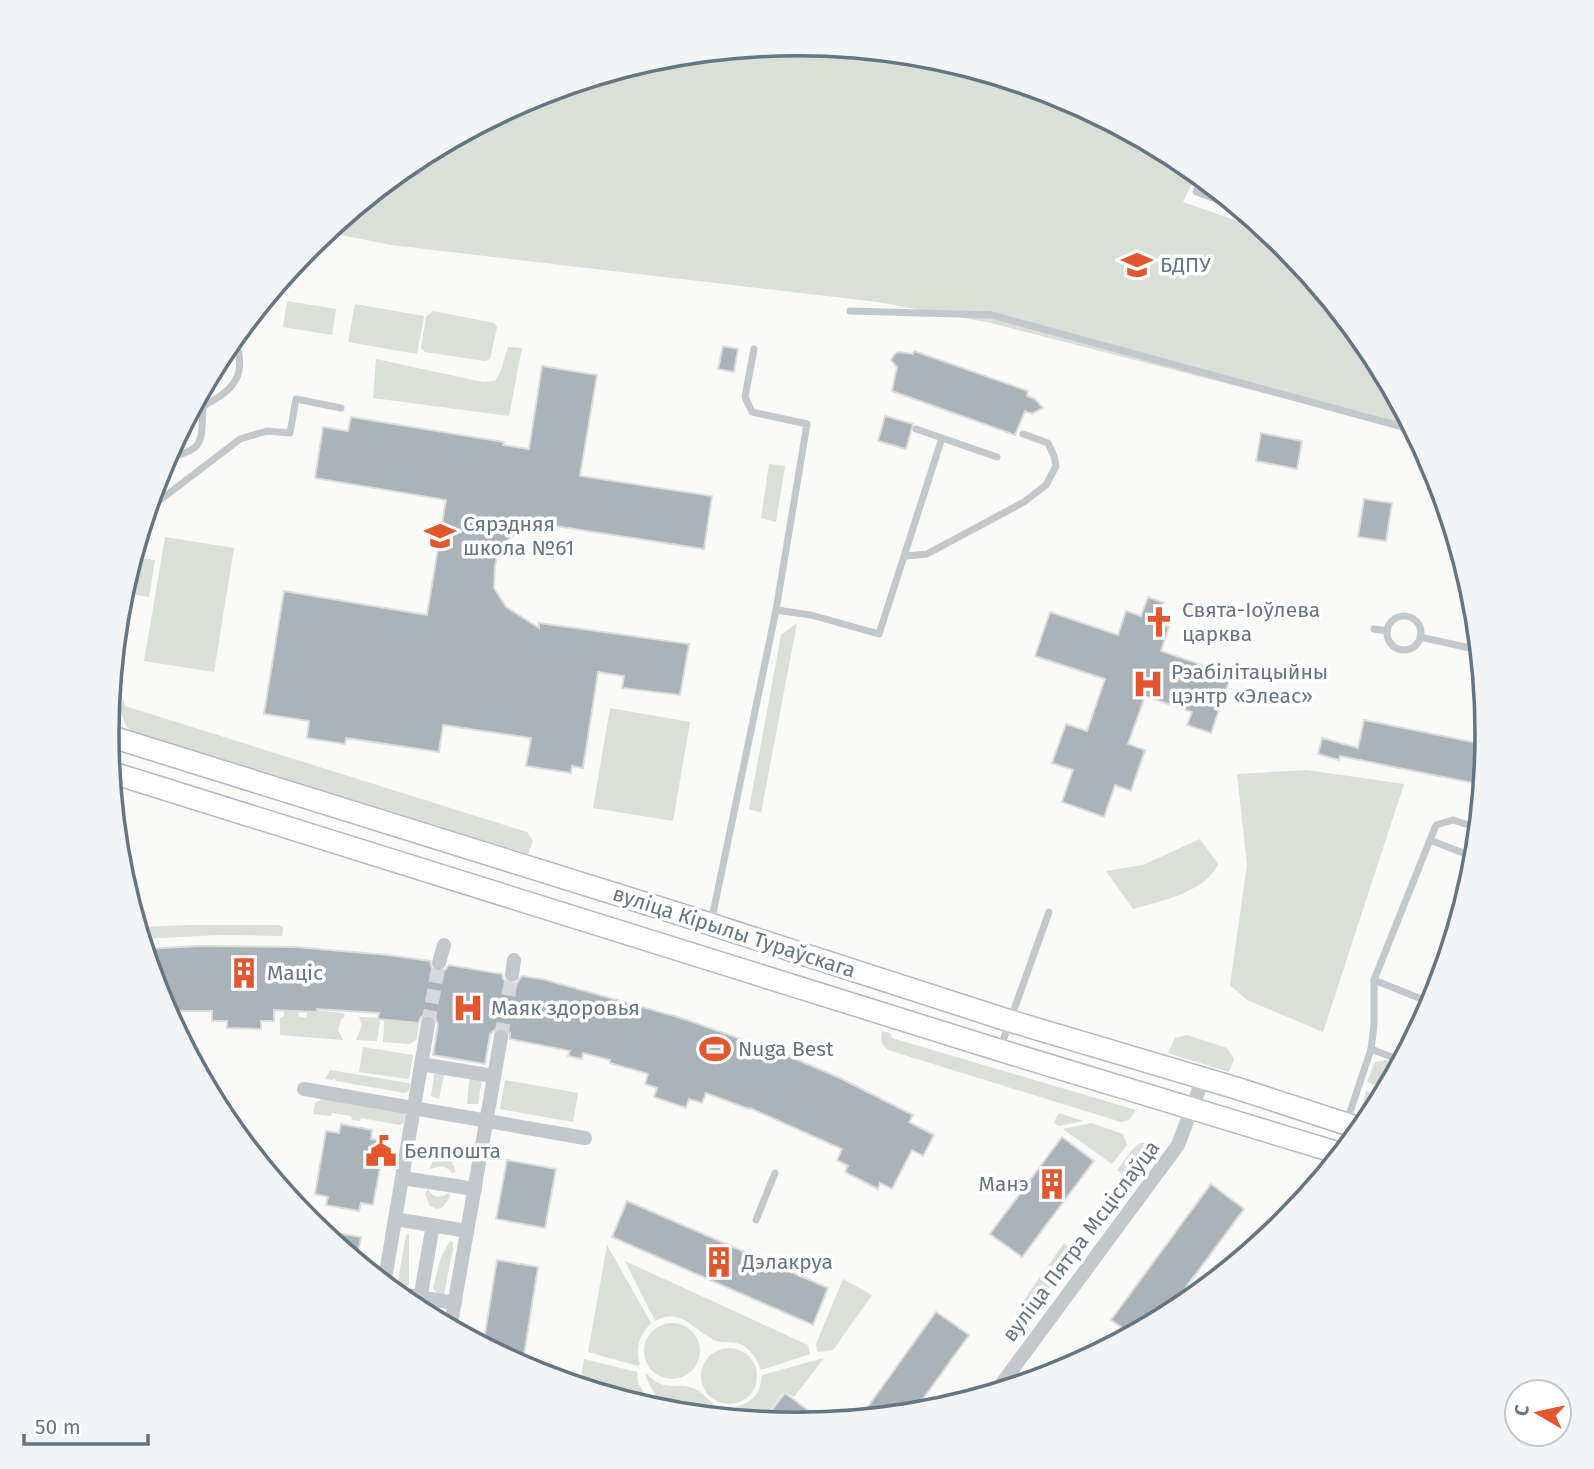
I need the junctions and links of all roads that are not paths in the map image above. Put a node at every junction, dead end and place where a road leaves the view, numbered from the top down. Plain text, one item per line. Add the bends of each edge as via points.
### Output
1 (1198, 188) edge
2 (1212, 198) edge
3 (850, 311) dead end
4 (754, 349) dead end
5 (239, 350) edge
6 (203, 406) edge
7 (203, 406) edge
8 (341, 408) dead end
9 (1402, 427) edge
10 (916, 429) dead end
11 (1023, 434) dead end
12 (942, 438) junction
13 (179, 455) edge
14 (997, 457) dead end
15 (161, 499) edge
16 (906, 556) junction
17 (776, 610) junction
18 (1374, 629) dead end
19 (1387, 631) junction
20 (1420, 637) junction
21 (1470, 648) edge
22 (118, 740) edge
23 (120, 775) edge
24 (1470, 825) edge
25 (1430, 840) junction
26 (1464, 853) edge
27 (1049, 912) dead end
28 (711, 924) junction
29 (444, 945) dead end
30 (439, 963) tunnel mouth
31 (1374, 980) junction
32 (1422, 999) edge
33 (1010, 1021) junction
34 (428, 1024) tunnel mouth
35 (501, 1037) tunnel mouth
36 (1371, 1049) junction
37 (999, 1051) junction
38 (1394, 1058) edge
39 (421, 1064) junction
40 (494, 1076) junction
41 (1203, 1079) junction
42 (304, 1089) dead end
43 (414, 1108) junction
44 (1193, 1110) junction
45 (1356, 1118) edge
46 (486, 1121) junction
47 (1351, 1126) edge
48 (585, 1138) dead end
49 (1332, 1151) edge
50 (775, 1173) dead end
51 (402, 1178) junction
52 (475, 1189) junction
53 (395, 1219) junction
54 (757, 1220) dead end
55 (433, 1225) junction
56 (467, 1231) junction
57 (386, 1274) edge
58 (420, 1299) edge
59 (455, 1303) junction
60 (428, 1304) edge
61 (452, 1318) edge
62 (1004, 1380) edge

1 - 2 lane via 1196,192
3 - 9 lane via 992,314
4 - 17 lane via 746,397 752,412 807,424
5 - 6 lane via 231,389
7 - 13 lane via 199,445
8 - 15 lane via 296,400 290,433 267,431 240,439
10 - 12 lane
11 - 16 lane via 1048,443 1055,456 1056,466 1046,485 1024,502 927,554
12 - 14 lane
12 - 16 lane
16 - 17 lane via 879,634
17 - 28 lane
18 - 19 lane
19 - 20 lane via 1391,644 1401,650 1417,645
19 - 20 lane via 1394,620 1409,617 1418,624
20 - 21 lane
22 - 28 main road, вуліца Кірылы Тураўскага
23 - 37 main road, вуліца Кірылы Тураўскага
24 - 25 lane via 1453,820 1436,825
25 - 26 lane
25 - 31 lane
27 - 33 lane
28 - 33 main road, вуліца Кірылы Тураўскага
29 - 30 street
31 - 32 lane
31 - 36 lane
33 - 37 lane
33 - 41 main road, вуліца Кірылы Тураўскага
34 - 39 street
35 - 40 street
36 - 38 lane
36 - 45 lane
37 - 44 main road, вуліца Кірылы Тураўскага
39 - 40 street
39 - 43 street
40 - 46 street
41 - 44 street, вуліца Пятра Мсціслаўца
41 - 47 main road, вуліца Кірылы Тураўскага
42 - 43 street
43 - 46 street
43 - 51 street
44 - 49 main road, вуліца Кірылы Тураўскага
44 - 62 street, вуліца Пятра Мсціслаўца via 1178,1145
46 - 48 street
46 - 52 street
50 - 54 lane
51 - 52 street
51 - 53 street
52 - 56 street
53 - 55 street
53 - 57 street
55 - 56 street
55 - 58 street
56 - 59 street
59 - 60 street
59 - 61 street

